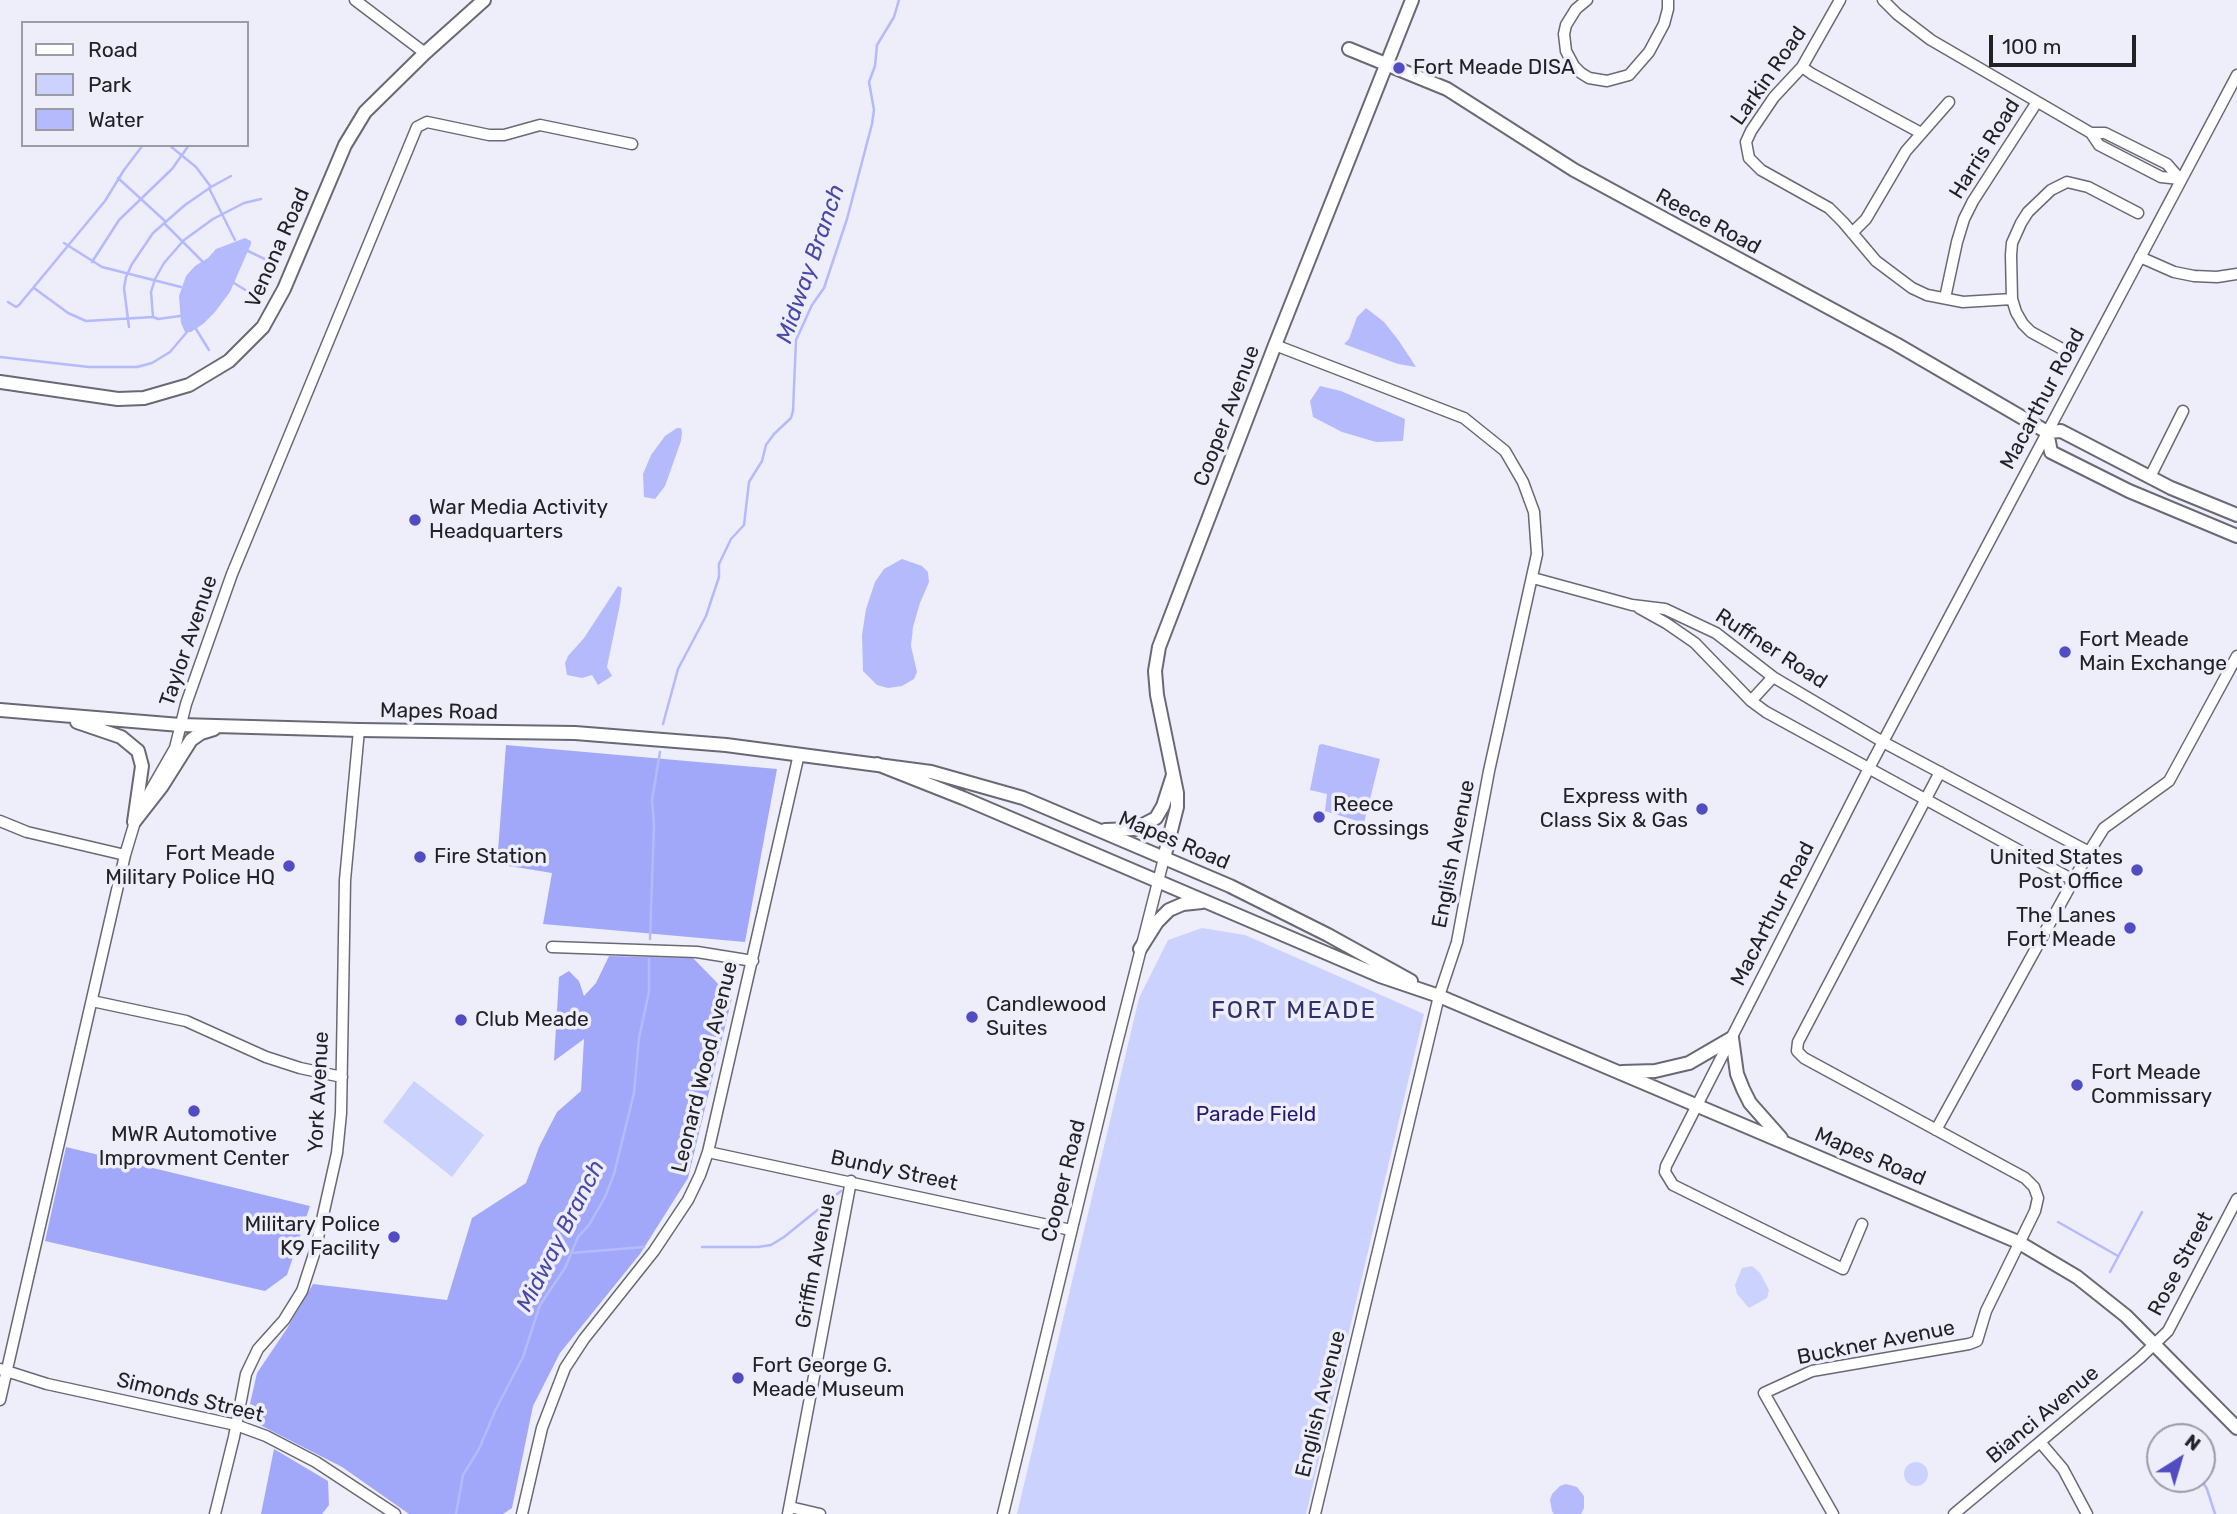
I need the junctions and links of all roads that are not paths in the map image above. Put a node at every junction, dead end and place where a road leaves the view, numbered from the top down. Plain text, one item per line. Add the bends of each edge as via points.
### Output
1 (355, 0) edge
2 (484, 0) edge
3 (1412, 0) edge
4 (1587, 0) edge
5 (1668, 0) edge
6 (1840, 0) edge
7 (1883, 0) edge
8 (1349, 49) dead end
9 (425, 53) junction
10 (1388, 63) junction
11 (1802, 67) junction
12 (2237, 75) edge
13 (1949, 102) dead end
14 (2036, 102) junction
15 (1921, 134) junction
16 (632, 144) dead end
17 (2180, 179) junction
18 (2138, 213) dead end
19 (1852, 233) junction
20 (2140, 257) junction
21 (2237, 274) edge
22 (1945, 298) junction
23 (2012, 299) junction
24 (1275, 345) junction
25 (2064, 351) dead end
26 (0, 382) edge
27 (2183, 411) dead end
28 (2047, 432) junction
29 (2150, 477) junction
30 (2237, 515) edge
31 (2237, 536) edge
32 (1533, 578) junction
33 (1632, 605) junction
34 (1707, 629) junction
35 (1695, 643) junction
36 (2237, 656) edge
37 (1773, 677) junction
38 (1751, 701) junction
39 (0, 710) edge
40 (50, 714) junction
41 (180, 725) junction
42 (223, 726) junction
43 (359, 730) junction
44 (1883, 742) junction
45 (799, 754) junction
46 (877, 764) junction
47 (1868, 770) junction
48 (1174, 771) junction
49 (1940, 772) junction
50 (1925, 800) junction
51 (0, 821) edge
52 (134, 822) junction
53 (1098, 829) junction
54 (2089, 852) junction
55 (125, 855) junction
56 (1164, 858) junction
57 (2073, 880) junction
58 (1158, 881) junction
59 (1209, 902) junction
60 (552, 947) dead end
61 (1140, 950) junction
62 (753, 961) junction
63 (1439, 996) junction
64 (92, 1001) junction
65 (1732, 1038) junction
66 (1618, 1072) junction
67 (342, 1077) junction
68 (1698, 1105) junction
69 (1936, 1130) junction
70 (1784, 1141) junction
71 (708, 1152) junction
72 (851, 1181) junction
73 (2237, 1199) edge
74 (1862, 1224) dead end
75 (1072, 1230) junction
76 (2018, 1242) junction
77 (2155, 1344) junction
78 (3, 1370) edge
79 (0, 1400) edge
80 (236, 1425) junction
81 (2237, 1428) edge
82 (2040, 1442) junction
83 (789, 1510) edge
84 (215, 1514) edge
85 (395, 1514) edge
86 (522, 1514) edge
87 (820, 1514) edge
88 (1003, 1514) edge
89 (1315, 1514) edge
90 (1833, 1514) edge
91 (1954, 1514) edge
92 (2087, 1514) edge

1 - 9 street
2 - 9 street, Venona Road
3 - 10 street, Cooper Avenue
4 - 5 street via 1566,25 1564,43 1581,73 1607,81 1629,75 1649,52 1664,24
6 - 11 street, Larkin Road
7 - 14 street via 1931,40
8 - 10 street, Reece Road
9 - 26 street, Venona Road via 366,112 345,145 284,289 263,327 229,361 189,385 144,398 118,399
10 - 24 street, Cooper Avenue
10 - 28 street, Reece Road via 1447,89 1597,183 1896,344
11 - 15 street
11 - 19 street, Larkin Road via 1762,112 1746,151 1754,165 1829,208
12 - 17 street, Macarthur Road
13 - 15 street
14 - 17 street via 2091,133 2105,133 2166,164
14 - 22 street, Harris Road via 1965,219
15 - 19 street
16 - 41 street, Taylor Avenue via 540,125 504,135 427,122 416,127 235,566
17 - 20 street, Macarthur Road
18 - 23 street via 2077,183 2067,182 2051,190 2028,212 2016,232 2011,255
19 - 22 street, Larkin Road via 1897,280 1927,295
20 - 21 street via 2194,276
20 - 28 street, Macarthur Road
22 - 23 street, Larkin Road via 1977,302
23 - 25 street via 2022,324
24 - 32 street, English Avenue via 1464,418 1505,452 1534,512 1537,554
24 - 48 street, Cooper Avenue via 1160,647 1157,695
27 - 29 street
28 - 29 street, Reece Road via 2061,431
28 - 31 street, Reece Road via 2051,452
28 - 44 street, Macarthur Road
29 - 30 street, Reece Road
32 - 33 street, Ruffner Road
32 - 63 street, English Avenue via 1489,771 1457,942
33 - 34 street, Ruffner Road via 1665,609
33 - 35 street, Ruffner Road
34 - 35 street
34 - 37 street, Ruffner Road
35 - 38 street, Ruffner Road
36 - 54 street via 2169,780 2104,828
37 - 38 street
37 - 44 street, Ruffner Road
38 - 47 street, Ruffner Road
39 - 40 street, Mapes Road
40 - 41 street, Mapes Road
40 - 52 street via 113,733 135,746 142,766
41 - 42 street, Mapes Road
41 - 52 street, Taylor Avenue via 171,756
42 - 43 street, Mapes Road
42 - 52 street via 191,740
43 - 45 street, Mapes Road via 575,733
43 - 67 street, York Avenue via 345,880
44 - 47 street, MacArthur Road
44 - 49 street, Ruffner Road
45 - 46 street, Mapes Road
45 - 62 street, Leonard Wood Avenue
46 - 53 street, Mapes Road via 931,772 1023,798
46 - 58 street, Mapes Road
47 - 50 street, Ruffner Road
47 - 65 street, MacArthur Road
48 - 53 street via 1160,813 1150,823 1135,829
48 - 56 street, Cooper Avenue via 1177,807
49 - 50 street
49 - 54 street, Ruffner Road
50 - 57 street, Ruffner Road
50 - 69 street via 1797,1051
51 - 55 street via 27,832
52 - 55 street, Taylor Avenue
53 - 56 street, Mapes Road
54 - 57 street
55 - 64 street, Taylor Avenue
56 - 58 street, Cooper Road
56 - 63 street, Mapes Road via 1260,901
57 - 69 street
58 - 59 street, Mapes Road
58 - 61 street, Cooper Road
59 - 61 street via 1196,901 1169,910
59 - 63 street, Mapes Road via 1380,976
60 - 62 street via 698,952
61 - 75 street, Cooper Road
62 - 71 street, Leonard Wood Avenue
63 - 66 street, Mapes Road
63 - 89 street, English Avenue
64 - 67 street via 186,1021 265,1057
64 - 78 street, Taylor Avenue
65 - 66 street via 1689,1063 1655,1071
65 - 68 street, MacArthur Road
65 - 70 street via 1742,1089
66 - 68 street, Mapes Road
67 - 80 street, York Avenue via 337,1153 309,1271 293,1307 251,1359
68 - 70 street, Mapes Road
68 - 74 street, MacArthur Road via 1666,1166 1673,1185 1843,1269
69 - 76 street via 2034,1187 2038,1198 2035,1211
70 - 76 street, Mapes Road
71 - 72 street, Bundy Street
71 - 86 street, Leonard Wood Avenue via 674,1223 565,1368 542,1429
72 - 75 street, Bundy Street
72 - 83 street, Griffin Avenue
73 - 77 street, Rose Street via 2176,1318
75 - 88 street, Cooper Road
76 - 77 street, Mapes Road via 2077,1277
76 - 90 street, Buckner Avenue via 1977,1340 1811,1371 1764,1393
77 - 81 street, Mapes Road
77 - 82 street, Bianci Avenue
78 - 79 street, Taylor Avenue
78 - 80 street, Simonds Street
80 - 84 street, York Avenue
80 - 85 street, Simonds Street via 293,1449
82 - 91 street, Bianci Avenue
82 - 92 street via 2063,1469
83 - 87 street

